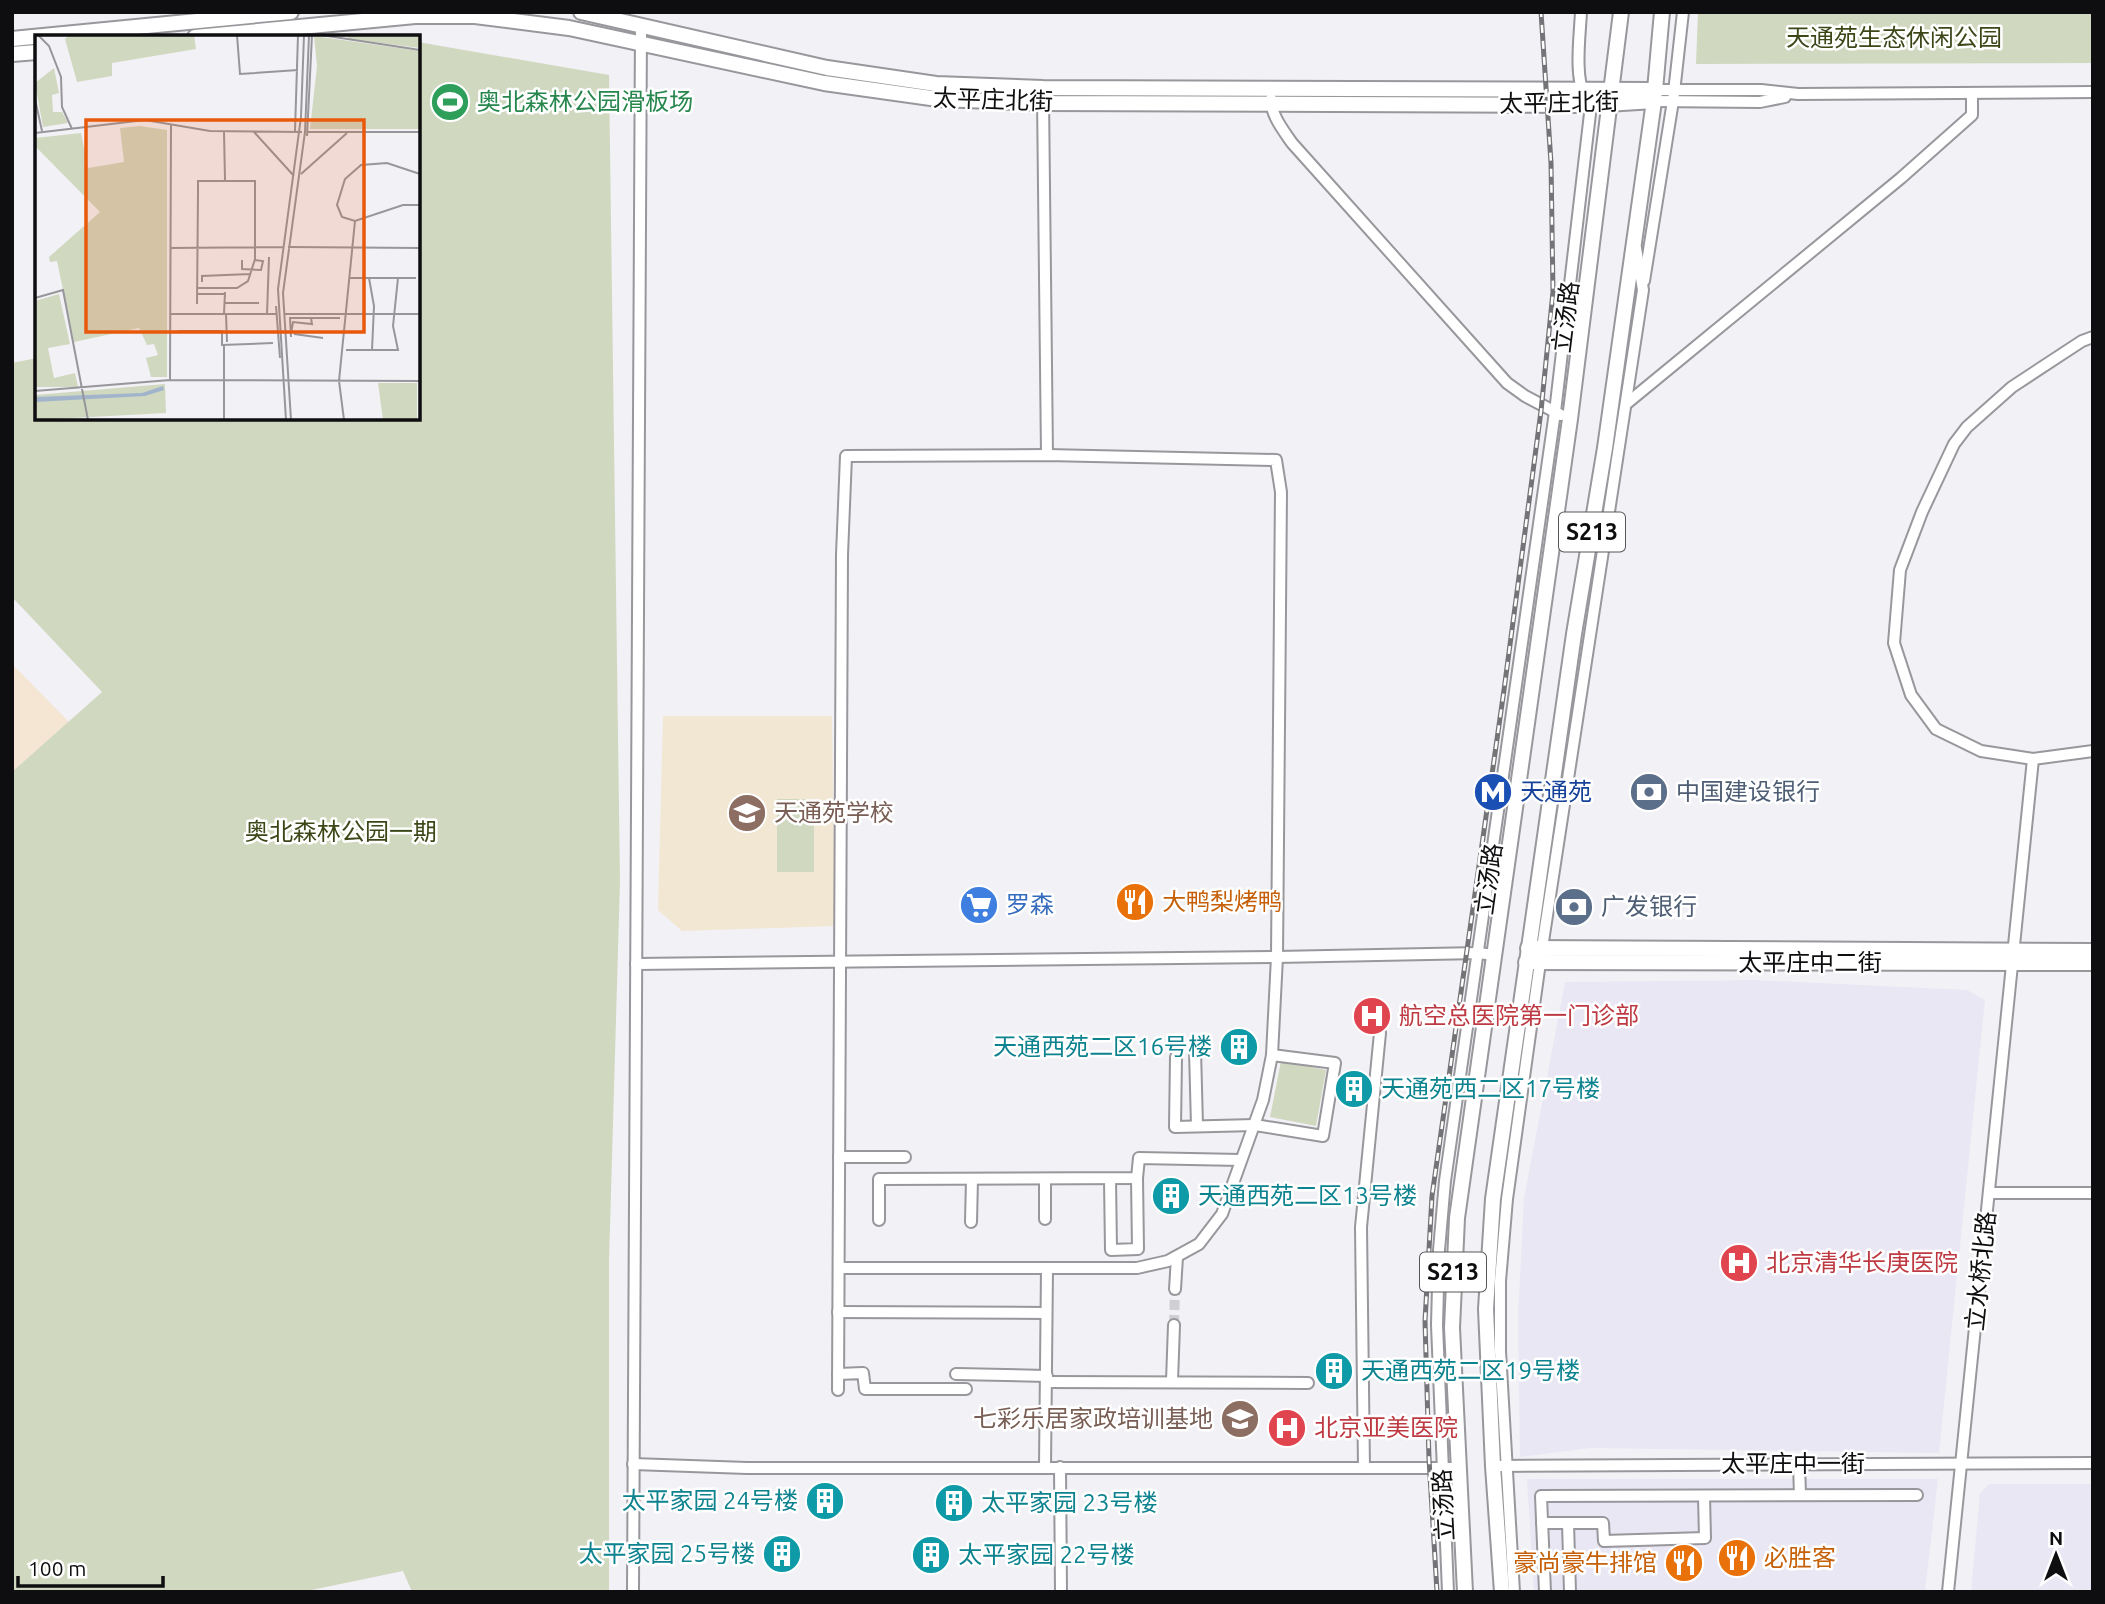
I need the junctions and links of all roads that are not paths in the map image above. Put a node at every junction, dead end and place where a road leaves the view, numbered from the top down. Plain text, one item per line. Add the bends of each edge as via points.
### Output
1 (291, 12) edge
2 (581, 12) edge
3 (1581, 12) edge
4 (1621, 12) edge
5 (1661, 12) edge
6 (1683, 12) edge
7 (641, 26) junction
8 (53, 35) edge
9 (218, 35) edge
10 (35, 37) edge
11 (12, 39) edge
12 (641, 42) junction
13 (35, 52) edge
14 (12, 54) edge
15 (1581, 90) junction
16 (2093, 92) edge
17 (1972, 93) junction
18 (1043, 95) junction
19 (1272, 96) junction
20 (1654, 96) junction
21 (1674, 96) junction
22 (1611, 97) junction
23 (1591, 104) junction
24 (1634, 230) junction
25 (1643, 290) junction
26 (2093, 337) edge
27 (1626, 404) junction
28 (1555, 412) junction
29 (1570, 419) junction
30 (1047, 455) junction
31 (2093, 751) edge
32 (2033, 760) junction
33 (2093, 951) edge
34 (1486, 954) junction
35 (1534, 955) junction
36 (1278, 957) junction
37 (2013, 957) junction
38 (841, 962) junction
39 (2093, 963) edge
40 (636, 964) junction
41 (1380, 1033) dead end
42 (1195, 1050) dead end
43 (1272, 1055) junction
44 (1176, 1058) dead end
45 (1255, 1125) junction
46 (1197, 1126) junction
47 (839, 1157) junction
48 (905, 1157) dead end
49 (1241, 1160) junction
50 (1137, 1178) junction
51 (972, 1179) junction
52 (1045, 1179) junction
53 (1110, 1180) junction
54 (1989, 1193) junction
55 (2093, 1193) edge
56 (1045, 1219) dead end
57 (879, 1220) dead end
58 (971, 1222) dead end
59 (1177, 1257) junction
60 (839, 1268) junction
61 (1048, 1268) junction
62 (1175, 1289) tunnel mouth
63 (838, 1312) junction
64 (1046, 1313) junction
65 (1174, 1325) tunnel mouth
66 (838, 1374) junction
67 (956, 1374) dead end
68 (1047, 1379) junction
69 (1172, 1381) junction
70 (1308, 1383) dead end
71 (966, 1389) dead end
72 (838, 1390) dead end
73 (1961, 1463) junction
74 (2093, 1463) edge
75 (633, 1464) junction
76 (1799, 1464) junction
77 (1499, 1466) junction
78 (1045, 1467) junction
79 (1060, 1467) junction
80 (1364, 1468) junction
81 (1442, 1468) junction
82 (1458, 1468) junction
83 (1800, 1495) junction
84 (1917, 1495) dead end
85 (1704, 1496) junction
86 (1542, 1523) junction
87 (1568, 1523) junction
88 (634, 1592) edge
89 (1061, 1592) edge
90 (1448, 1592) edge
91 (1465, 1592) edge
92 (1502, 1592) edge
93 (1514, 1592) edge
94 (1545, 1592) edge
95 (1570, 1592) edge
96 (1948, 1592) edge

1 - 8 main road
2 - 7 main road, 太平庄北街
3 - 15 street
4 - 22 main road, 立汤路 / S213
5 - 20 main road, 立汤路 / S213
6 - 21 street
7 - 12 street
7 - 18 main road, 太平庄北街 via 875,76
9 - 12 main road, 太平庄北街 via 444,15 536,22
10 - 11 main road
12 - 18 main road, 太平庄北街 via 862,90 937,99
12 - 40 street
13 - 14 main road
15 - 19 main road, 太平庄北街
15 - 22 main road, 太平庄北街
15 - 23 street
16 - 17 street, 太平庄北街
17 - 21 street, 太平庄北街 via 1798,94 1760,102
17 - 27 street via 1972,115
18 - 19 main road, 太平庄北街
18 - 30 street
19 - 23 main road, 太平庄北街
19 - 28 street via 1279,124 1292,143 1507,383
20 - 21 street, 太平庄北街
20 - 22 main road, 太平庄北街
20 - 24 main road, 立汤路 / S213
21 - 25 street
22 - 23 main road, 太平庄北街
22 - 29 main road, 立汤路 / S213
23 - 28 street, 立汤路 / S213
24 - 25 street, 立汤路 / S213
24 - 35 main road, 立汤路 / S213 via 1572,648
25 - 27 street, 立汤路 / S213
26 - 32 street via 2011,387 1967,427 1954,444 1922,512 1900,570 1894,643 1911,695 1936,729 1982,751
27 - 35 street, 立汤路 / S213
28 - 29 street
28 - 34 street, 立汤路 / S213
29 - 34 main road, 立汤路 / S213
30 - 36 street via 1276,460 1281,492
30 - 38 street via 846,456
31 - 32 street
32 - 37 street, 立水桥北路
33 - 37 main road, 太平庄中二街
34 - 36 street
34 - 81 street, 立汤路 / S213 via 1455,1105 1439,1250
34 - 82 main road, 立汤路 / S213 via 1452,1273
35 - 37 main road, 太平庄中二街
35 - 77 main road, 立汤路 / S213 via 1493,1199 1487,1348
36 - 38 street
36 - 43 street
37 - 39 main road, 太平庄中二街
37 - 54 street, 立水桥北路
38 - 40 street
38 - 47 street
40 - 75 street
41 - 80 street via 1361,1227
42 - 46 street
43 - 45 street
43 - 45 street via 1335,1063 1323,1136
44 - 46 street via 1175,1127
45 - 46 street
45 - 49 street
47 - 48 street
47 - 60 street
49 - 50 street via 1139,1158
49 - 59 street via 1222,1214 1199,1244
50 - 53 street
50 - 53 street via 1138,1249 1111,1250
51 - 52 street
51 - 57 street via 879,1179
51 - 58 street
52 - 53 street
52 - 56 street
54 - 55 street
54 - 73 street, 立水桥北路
59 - 61 street via 1137,1268
59 - 62 street
60 - 61 street
60 - 63 street
61 - 64 street
63 - 64 street
63 - 66 street
64 - 68 street
65 - 69 street
66 - 71 street via 863,1373 865,1389
66 - 72 street
67 - 68 street
68 - 69 street
68 - 78 street
69 - 70 street
73 - 74 street, 太平庄中一街
73 - 76 street, 太平庄中一街
73 - 96 street, 立水桥北路
75 - 78 street
75 - 88 street
76 - 77 street, 太平庄中一街
76 - 83 street
77 - 92 main road, 立汤路 / S213
77 - 93 street, 立汤路 / S213
78 - 79 street
79 - 80 street
79 - 89 street
80 - 81 street
81 - 82 street
81 - 90 street, 立汤路 / S213
82 - 91 main road, 立汤路 / S213
83 - 84 street
83 - 85 street
85 - 86 street via 1541,1496
85 - 87 street via 1705,1538 1604,1541 1603,1523
86 - 87 street
86 - 94 street
87 - 95 street

